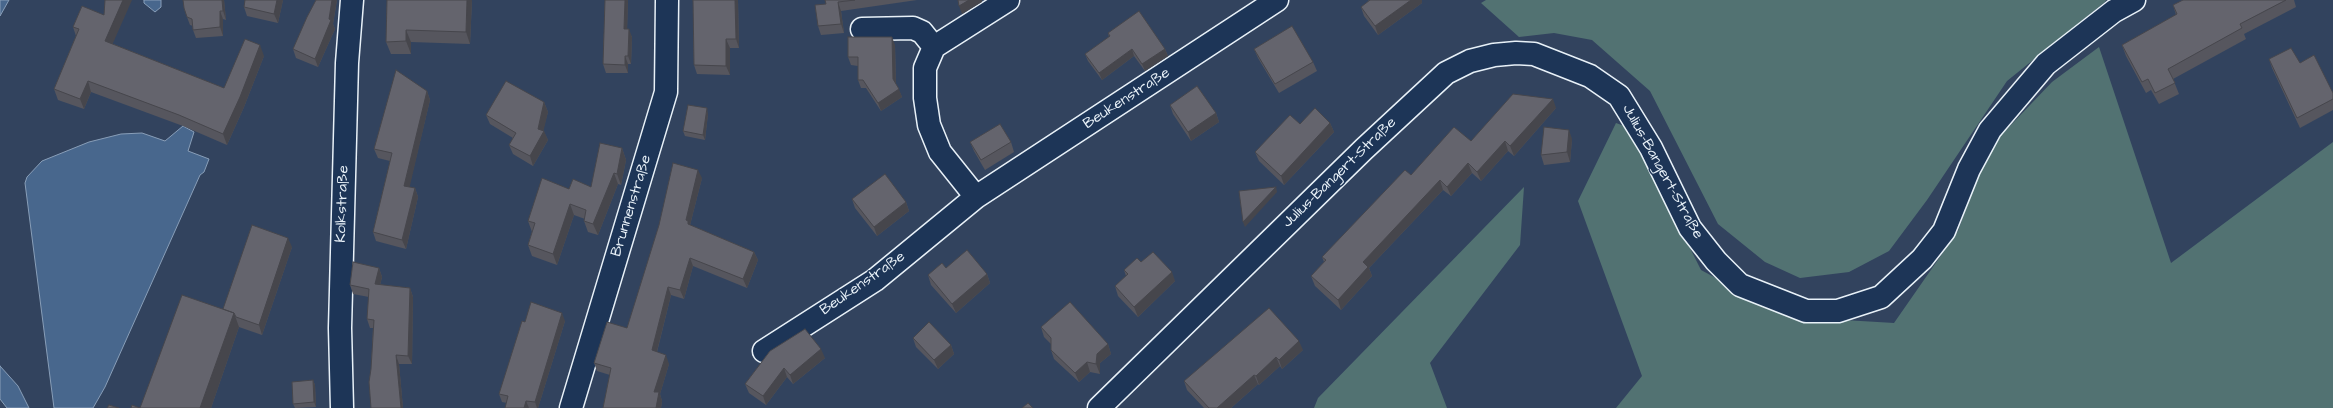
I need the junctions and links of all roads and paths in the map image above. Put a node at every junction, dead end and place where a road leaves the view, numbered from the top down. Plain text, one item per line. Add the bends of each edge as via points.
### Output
1 (352, 0) edge
2 (667, 0) edge
3 (1008, 0) edge
4 (1277, 0) edge
5 (2134, 0) edge
6 (862, 29) dead end
7 (934, 47) junction
8 (976, 197) junction
9 (764, 351) dead end
10 (342, 408) edge
11 (571, 408) edge
12 (1099, 408) edge

1 - 10 street, Kolkstraße via 347,63 340,328
2 - 11 street, Brunnenstraße via 666,92
3 - 7 street
4 - 8 street, Beukenstraße
5 - 12 street, Julius-Bangert-Straße via 2114,11 2046,64 1990,130 1969,169 1944,231 1922,259 1881,297 1838,310 1806,311 1740,285 1716,262 1690,228 1651,148 1619,96 1590,76 1534,54 1494,55 1470,62 1446,73 1364,149
6 - 7 street via 913,28 922,32
7 - 8 street via 925,68 925,98 929,125 940,152
8 - 9 street, Beukenstraße via 875,280

